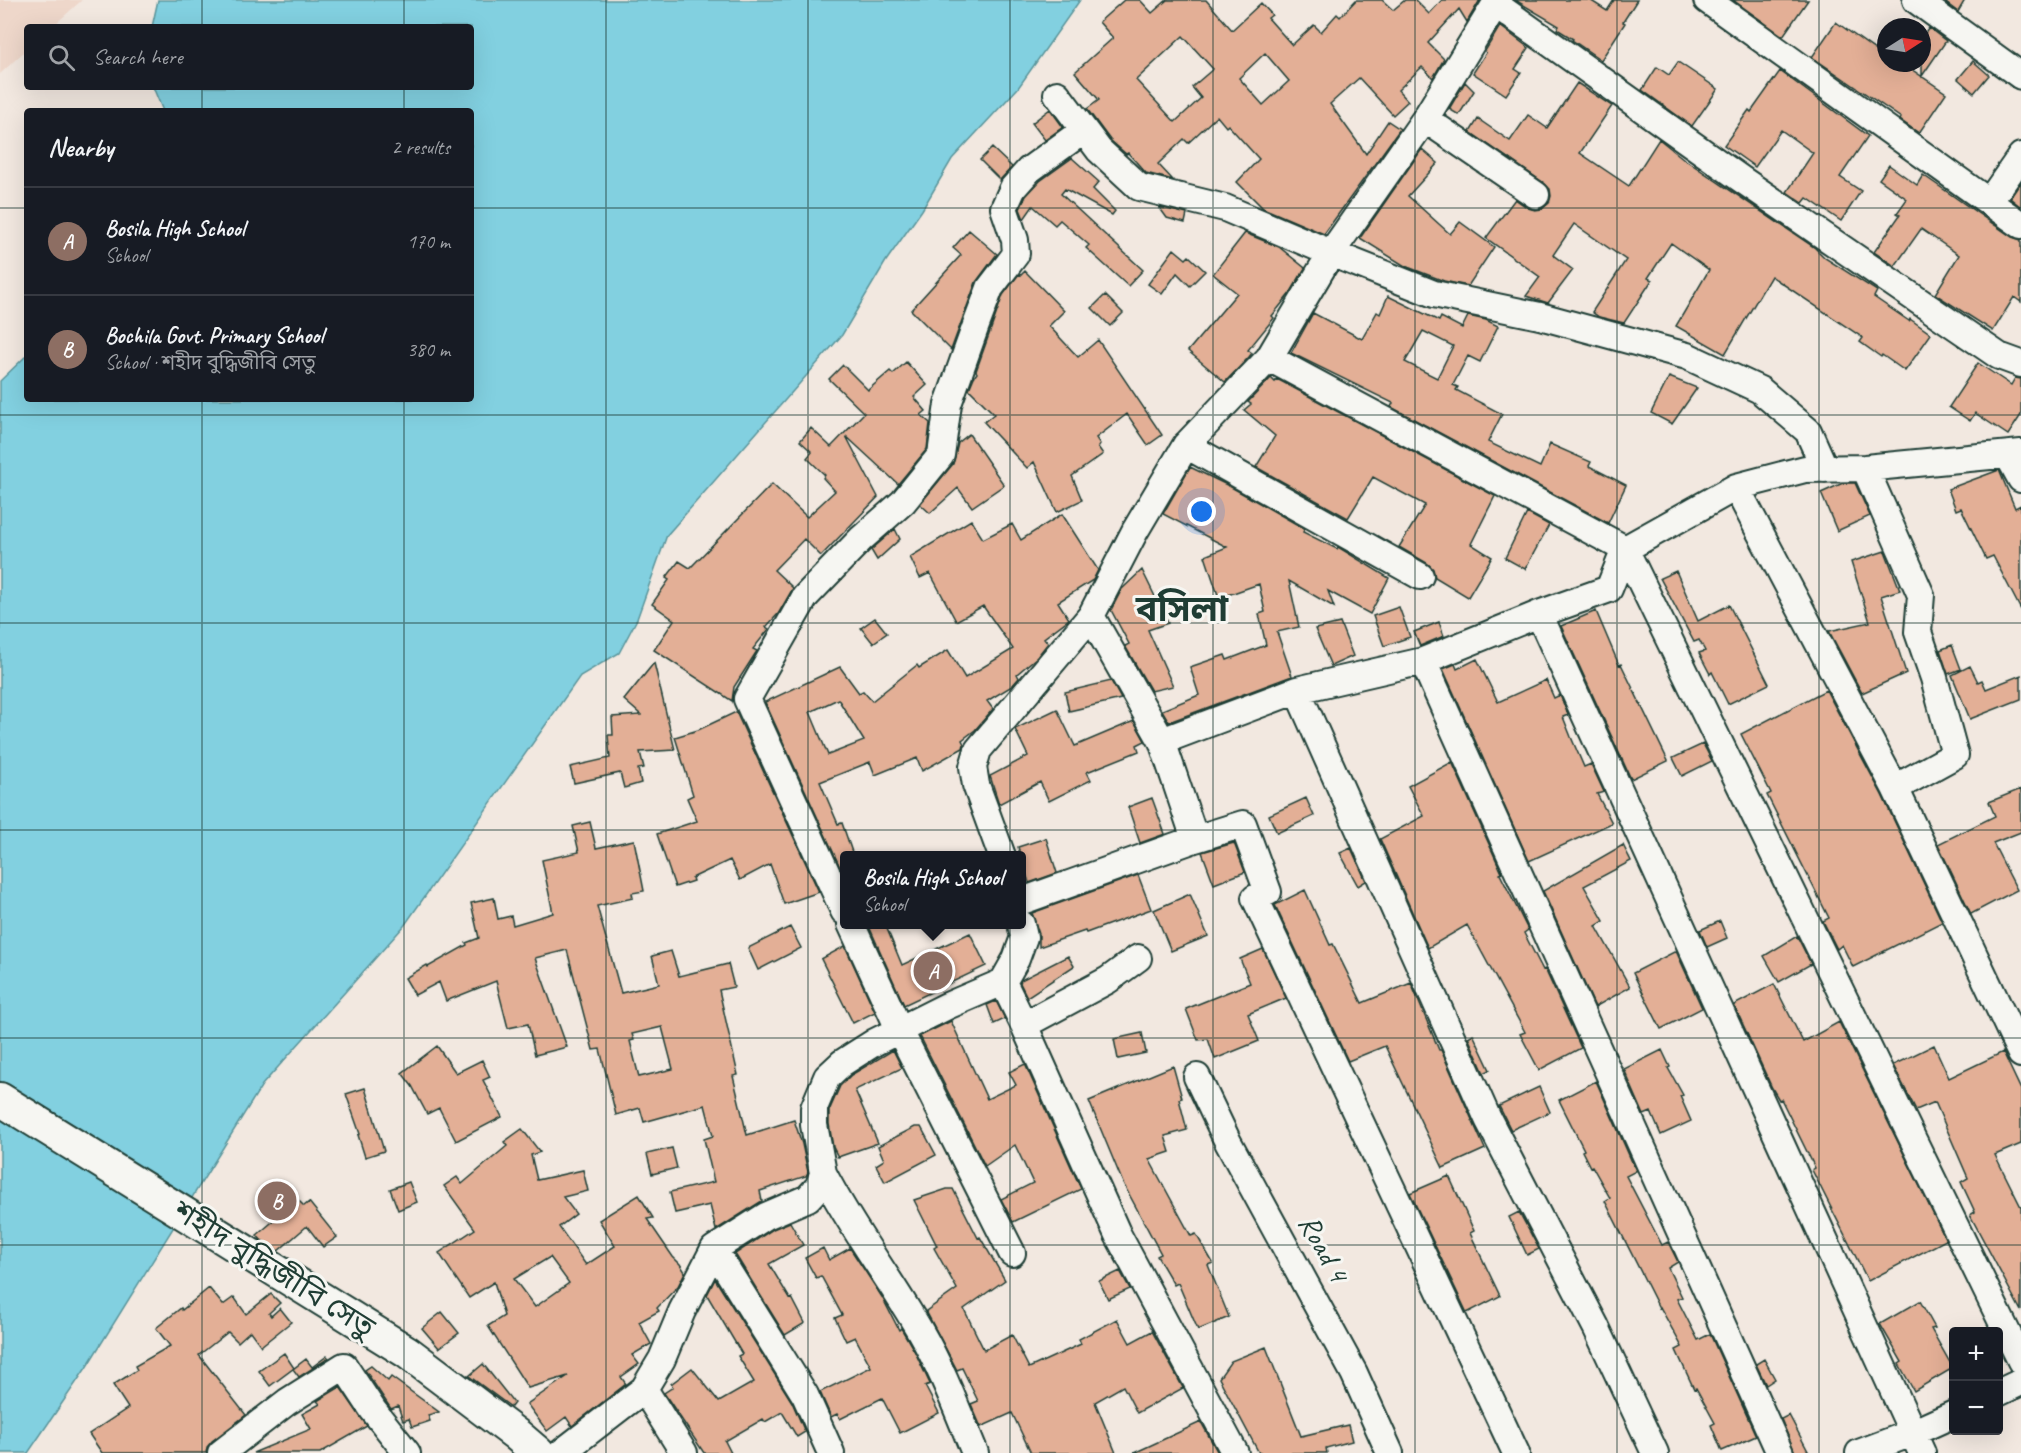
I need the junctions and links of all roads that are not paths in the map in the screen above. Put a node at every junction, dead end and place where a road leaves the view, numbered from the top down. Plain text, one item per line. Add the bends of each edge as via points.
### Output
1 (1707, 0) edge
2 (1916, 0) edge
3 (1496, 2) edge
4 (2021, 76) edge
5 (1056, 94) dead end
6 (1425, 119) junction
7 (1084, 130) junction
8 (2021, 156) edge
9 (1536, 195) dead end
10 (1989, 202) junction
11 (2021, 225) edge
12 (1331, 253) junction
13 (1269, 358) junction
14 (2021, 364) edge
15 (1186, 445) junction
16 (2015, 454) edge
17 (1865, 468) junction
18 (1826, 470) junction
19 (2021, 479) edge
20 (1736, 487) junction
21 (1625, 549) junction
22 (1420, 576) dead end
23 (1539, 614) junction
24 (1091, 616) junction
25 (1423, 661) junction
26 (1297, 690) junction
27 (1162, 741) junction
28 (1895, 788) junction
29 (1195, 839) junction
30 (1001, 851) edge
31 (1026, 900) edge
32 (840, 902) edge
33 (853, 929) edge
34 (1022, 929) edge
35 (1138, 958) dead end
36 (1003, 982) junction
37 (1024, 1025) junction
38 (899, 1029) junction
39 (2021, 1054) edge
40 (1197, 1077) dead end
41 (0, 1099) edge
42 (824, 1173) junction
43 (714, 1249) junction
44 (1012, 1253) dead end
45 (2021, 1361) edge
46 (2021, 1382) edge
47 (644, 1389) junction
48 (2003, 1391) edge
49 (1949, 1416) edge
50 (1917, 1443) edge
51 (221, 1453) edge
52 (408, 1453) edge
53 (538, 1453) edge
54 (561, 1453) edge
55 (684, 1453) edge
56 (831, 1453) edge
57 (975, 1453) edge
58 (1235, 1453) edge
59 (1390, 1453) edge
60 (1516, 1453) edge
61 (1655, 1453) edge
62 (1780, 1453) edge
63 (1859, 1453) edge

1 - 10 street
2 - 4 street
3 - 6 street
3 - 14 street via 1741,179 1999,356
5 - 7 street
6 - 9 street
6 - 12 street
7 - 12 street via 1099,150 1139,187 1225,208
7 - 32 street via 1029,170 1013,188 1004,208 1016,254 990,288 948,404 940,455 903,502 805,597 747,699
8 - 10 street
10 - 11 street
12 - 13 street
12 - 18 street via 1434,294 1540,316 1687,356 1760,390 1808,431
13 - 15 street
13 - 21 street
15 - 22 street
15 - 24 street
16 - 17 street
16 - 19 street
17 - 18 street
17 - 28 street via 1921,595 1918,632 1955,755
18 - 20 street via 1805,469
20 - 21 street
20 - 28 street
21 - 23 street via 1609,589
21 - 45 street
23 - 25 street
23 - 50 street
24 - 27 street
24 - 30 street via 978,750 973,767 976,784
25 - 26 street
25 - 62 street
26 - 27 street
26 - 61 street via 1488,1119 1596,1327
27 - 29 street
28 - 39 street
29 - 31 street
29 - 60 street via 1243,824 1268,891 1255,898
33 - 38 street
34 - 36 street via 1024,937
35 - 37 street via 1108,980
36 - 37 street
36 - 38 street
37 - 58 street via 1118,1235
38 - 42 street via 842,1062 827,1077 814,1107
38 - 44 street
40 - 59 street, Road 4 via 1228,1142 1354,1373
41 - 53 main road, শহীদ বুদ্ধিজীবি সেতু via 407,1353
42 - 43 street via 808,1198 766,1216
42 - 57 street via 839,1205 920,1332 952,1395
43 - 47 street
43 - 56 street via 805,1395
46 - 48 street
47 - 54 street
47 - 55 street
49 - 50 street
50 - 63 street
51 - 52 street via 287,1402 344,1366

